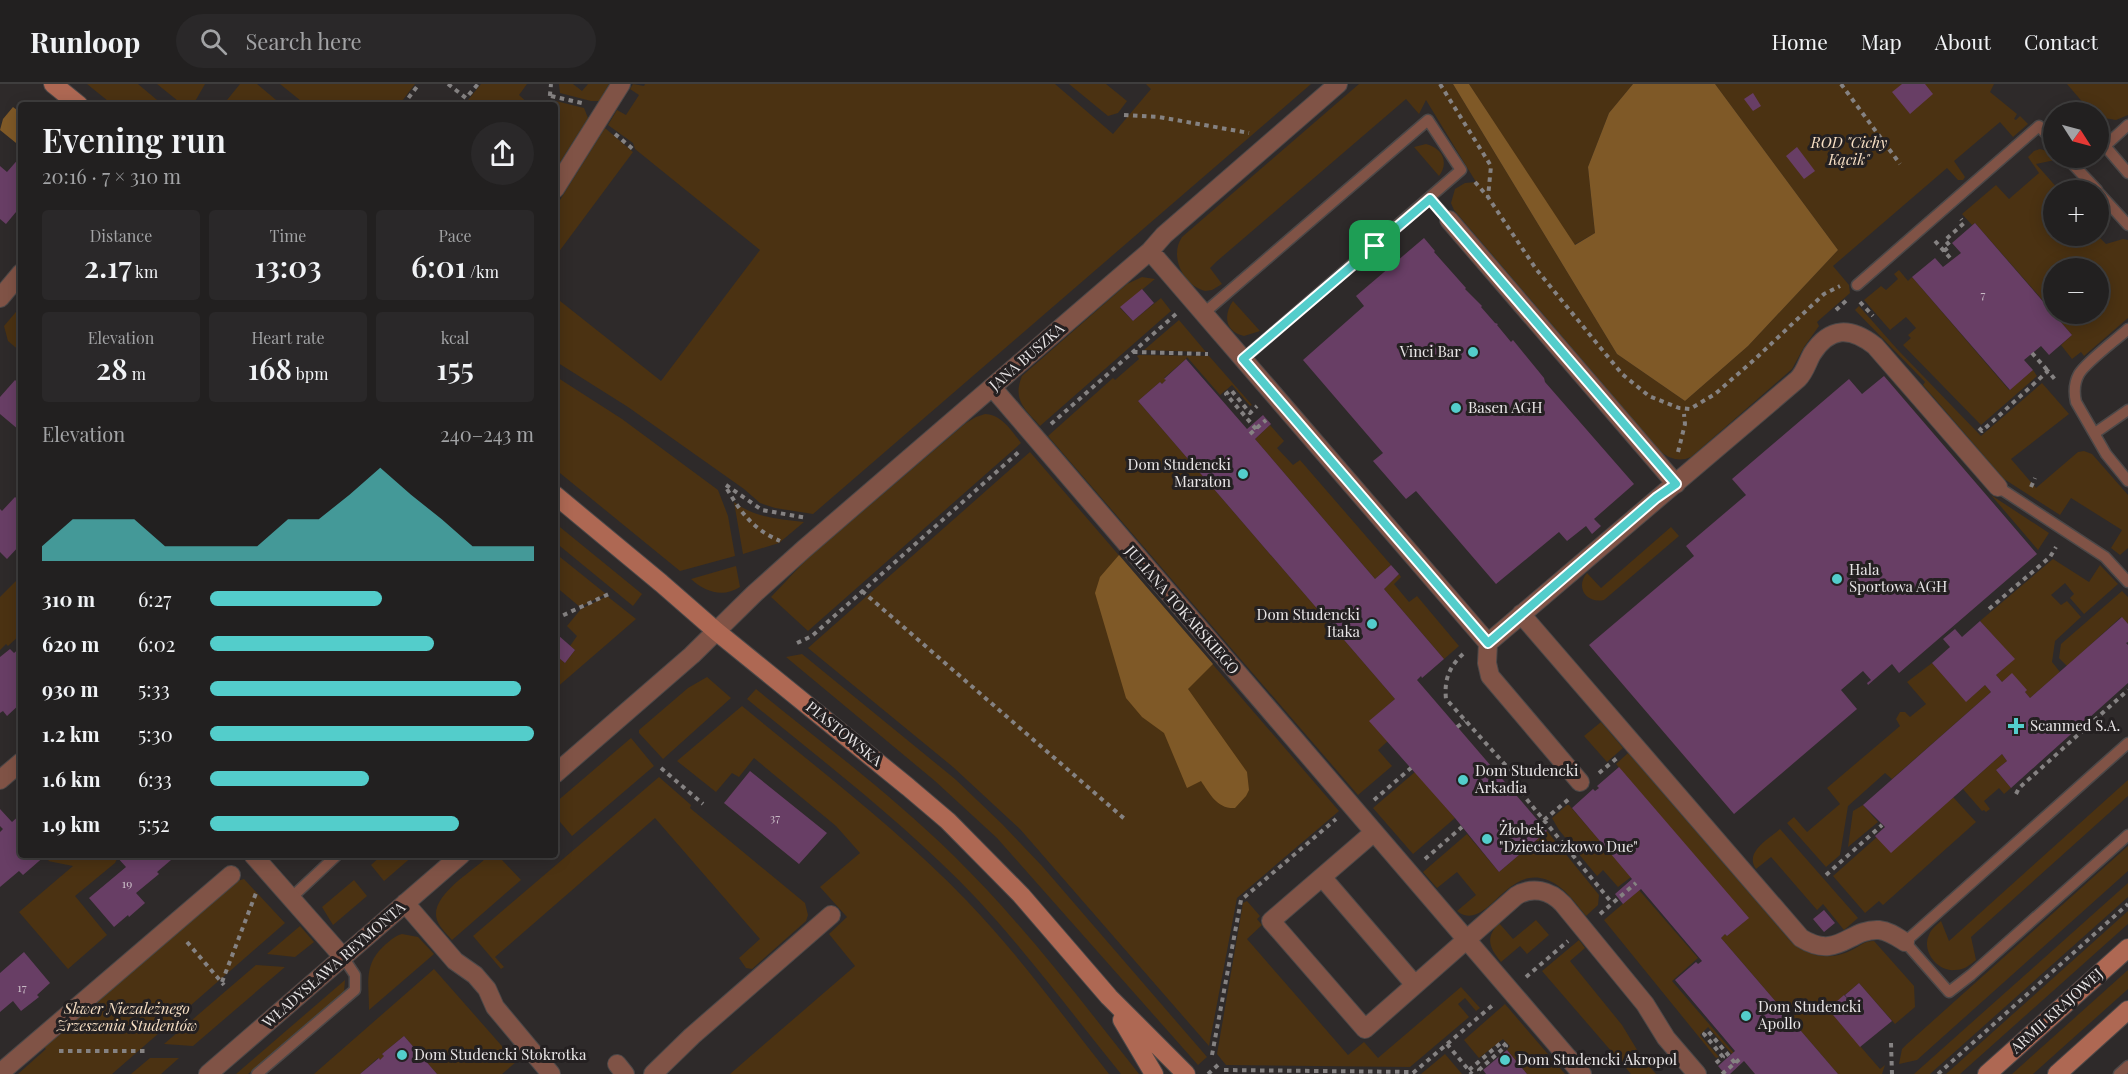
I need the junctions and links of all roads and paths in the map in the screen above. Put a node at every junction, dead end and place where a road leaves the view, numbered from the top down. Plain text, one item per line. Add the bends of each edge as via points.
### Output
1 (53, 84) edge
2 (419, 84) edge
3 (448, 84) edge
4 (478, 84) edge
5 (551, 84) edge
6 (621, 84) edge
7 (1338, 84) edge
8 (1440, 84) edge
9 (1841, 84) edge
10 (551, 96) junction
11 (75, 102) edge
12 (405, 102) edge
13 (550, 102) edge
14 (603, 113) junction
15 (1124, 115) dead end
16 (2128, 125) edge
17 (2043, 130) edge
18 (1251, 133) dead end
19 (1900, 164) dead end
20 (2076, 168) edge
21 (2128, 173) edge
22 (2088, 180) edge
23 (558, 184) edge
24 (1430, 199) junction
25 (2109, 203) edge
26 (1449, 220) joint
27 (2128, 225) edge
28 (1150, 251) junction
29 (1944, 251) junction
30 (1952, 260) dead end
31 (18, 277) edge
32 (1857, 285) joint
33 (0, 298) edge
34 (1859, 300) dead end
35 (1851, 304) dead end
36 (1846, 308) dead end
37 (1179, 312) dead end
38 (1204, 313) junction
39 (1873, 317) dead end
40 (2128, 329) edge
41 (1132, 352) junction
42 (2032, 353) dead end
43 (1215, 354) dead end
44 (1243, 359) junction
45 (2048, 371) junction
46 (992, 387) junction
47 (2076, 402) junction
48 (1258, 406) dead end
49 (1679, 408) junction
50 (1690, 409) junction
51 (2128, 410) edge
52 (1684, 414) junction
53 (1269, 418) dead end
54 (1975, 424) dead end
55 (1256, 429) junction
56 (1044, 431) dead end
57 (2095, 433) junction
58 (1250, 434) dead end
59 (1025, 447) dead end
60 (1673, 481) junction
61 (2128, 481) edge
62 (1998, 487) joint
63 (558, 497) edge
64 (815, 519) dead end
65 (2066, 532) junction
66 (786, 543) dead end
67 (2128, 582) edge
68 (862, 591) junction
69 (611, 593) dead end
70 (1989, 609) dead end
71 (1521, 614) junction
72 (558, 618) edge
73 (716, 631) junction
74 (797, 643) dead end
75 (1488, 643) junction
76 (1463, 654) dead end
77 (2128, 690) edge
78 (1465, 720) junction
79 (1457, 727) dead end
80 (2128, 743) edge
81 (18, 765) edge
82 (661, 768) dead end
83 (1411, 768) dead end
84 (558, 771) edge
85 (1518, 779) junction
86 (0, 780) edge
87 (1580, 782) dead end
88 (1509, 787) dead end
89 (2016, 794) dead end
90 (703, 804) dead end
91 (1367, 806) dead end
92 (1127, 821) dead end
93 (1882, 825) dead end
94 (1462, 828) dead end
95 (1372, 833) junction
96 (2128, 835) edge
97 (256, 858) edge
98 (334, 858) edge
99 (458, 858) edge
100 (1408, 874) junction
101 (231, 875) dead end
102 (1826, 875) dead end
103 (1322, 877) junction
104 (1636, 884) dead end
105 (258, 890) dead end
106 (291, 897) junction
107 (405, 903) junction
108 (1612, 903) junction
109 (2128, 904) edge
110 (831, 915) dead end
111 (1595, 918) dead end
112 (172, 925) junction
113 (1575, 935) dead end
114 (1466, 939) junction
115 (1905, 942) junction
116 (2128, 948) edge
117 (343, 957) junction
118 (1519, 983) dead end
119 (1415, 985) junction
120 (1109, 997) junction
121 (1501, 998) dead end
122 (2128, 1010) edge
123 (1891, 1043) dead end
124 (1447, 1044) junction
125 (52, 1051) dead end
126 (148, 1051) dead end
127 (1741, 1058) dead end
128 (1735, 1063) junction
129 (1219, 1064) dead end
130 (2128, 1066) edge
131 (1224, 1070) dead end
132 (1705, 1070) edge
133 (1471, 1072) edge
134 (0, 1073) edge
135 (1413, 1073) edge
136 (208, 1074) edge
137 (257, 1074) edge
138 (551, 1074) edge
139 (653, 1074) edge
140 (1154, 1074) edge
141 (1186, 1074) edge
142 (1208, 1074) edge
143 (1480, 1074) edge
144 (1582, 1074) edge
145 (1722, 1074) edge
146 (1892, 1074) edge
147 (1938, 1074) edge
148 (1987, 1074) edge
149 (2056, 1074) edge
150 (2120, 1074) edge

1 - 11 street
2 - 12 path
3 - 4 path via 466,98
5 - 10 path
6 - 14 street
7 - 28 street, JANA BUSZKA
8 - 49 path via 1491,166 1488,197 1536,269 1622,374 1649,396
9 - 19 path
10 - 13 path
10 - 14 path via 586,104
14 - 23 street
15 - 18 path
16 - 21 lane via 2105,146
17 - 32 lane via 2039,126
20 - 22 lane
24 - 26 lane
24 - 38 lane via 1461,170 1428,120
24 - 44 lane
25 - 27 lane
26 - 60 street
28 - 38 street
28 - 46 street, JANA BUSZKA
29 - 29 path via 1935,241 1961,219 1964,223 1945,240 1950,246
29 - 30 path
31 - 33 street
32 - 50 path via 1843,284 1824,294 1715,394
34 - 39 path
35 - 36 path
37 - 41 path
38 - 44 street
40 - 47 lane via 2079,372
41 - 43 path
41 - 56 path
42 - 45 path
44 - 75 street
45 - 47 path
45 - 54 path via 1982,431
46 - 73 street, JANA BUSZKA via 804,549
46 - 95 street, JULIANA TOKARSKIEGO
47 - 57 lane
48 - 55 path via 1250,413 1231,390 1226,394
49 - 50 path
49 - 52 path
50 - 52 path
51 - 57 lane
52 - 60 path
53 - 55 path
55 - 58 path
57 - 61 lane
59 - 68 path
60 - 62 street via 1801,375 1822,342 1843,332 1856,333 1875,346
60 - 71 street
62 - 65 lane
63 - 73 street, PIASTOWSKA
64 - 66 path via 762,510 726,485 753,524
65 - 67 lane via 2105,557
65 - 70 path via 2050,557
68 - 74 path via 812,636
68 - 92 path
69 - 72 path
71 - 75 street
71 - 115 street via 1801,938 1812,944 1832,946 1878,930
73 - 84 street
73 - 120 street, PIASTOWSKA via 948,821 1021,895
75 - 87 street via 1486,663 1490,676
76 - 78 path via 1451,666 1445,688 1446,699
77 - 89 path via 2054,752
78 - 79 path
78 - 85 path
80 - 115 lane
81 - 86 street
82 - 90 path
83 - 91 path
85 - 88 path
85 - 108 path via 1524,795
93 - 102 path
94 - 100 path
95 - 100 street, JULIANA TOKARSKIEGO
95 - 103 street
96 - 115 lane via 1949,992
97 - 106 street
98 - 106 lane
99 - 107 street, WŁADYSŁAWA REYMONTA
100 - 114 street, JULIANA TOKARSKIEGO
101 - 112 street
103 - 119 street
103 - 119 street via 1271,921 1365,1029
104 - 108 path
105 - 112 path via 223,983
106 - 117 street
107 - 117 street, WŁADYSŁAWA REYMONTA
107 - 138 street via 455,961 487,989 495,1007
108 - 111 path
109 - 147 path
110 - 139 street
112 - 134 street
113 - 118 path
114 - 119 street
114 - 132 street via 1519,894 1552,894 1646,1004 1666,1038
114 - 144 street, JULIANA TOKARSKIEGO
116 - 148 street, ARMII KRAJOWEJ
117 - 136 street, WŁADYSŁAWA REYMONTA
117 - 137 lane via 355,975 355,990
120 - 140 street, PIASTOWSKA
120 - 141 street, PIASTOWSKA
121 - 124 path
122 - 149 street
123 - 146 path
124 - 133 path
124 - 135 path
125 - 126 path
127 - 128 path
128 - 132 path via 1708,1031 1704,1035 1723,1057
128 - 145 path
129 - 142 path
130 - 150 lane
131 - 135 path
133 - 143 path via 1502,1042 1506,1046 1479,1070

